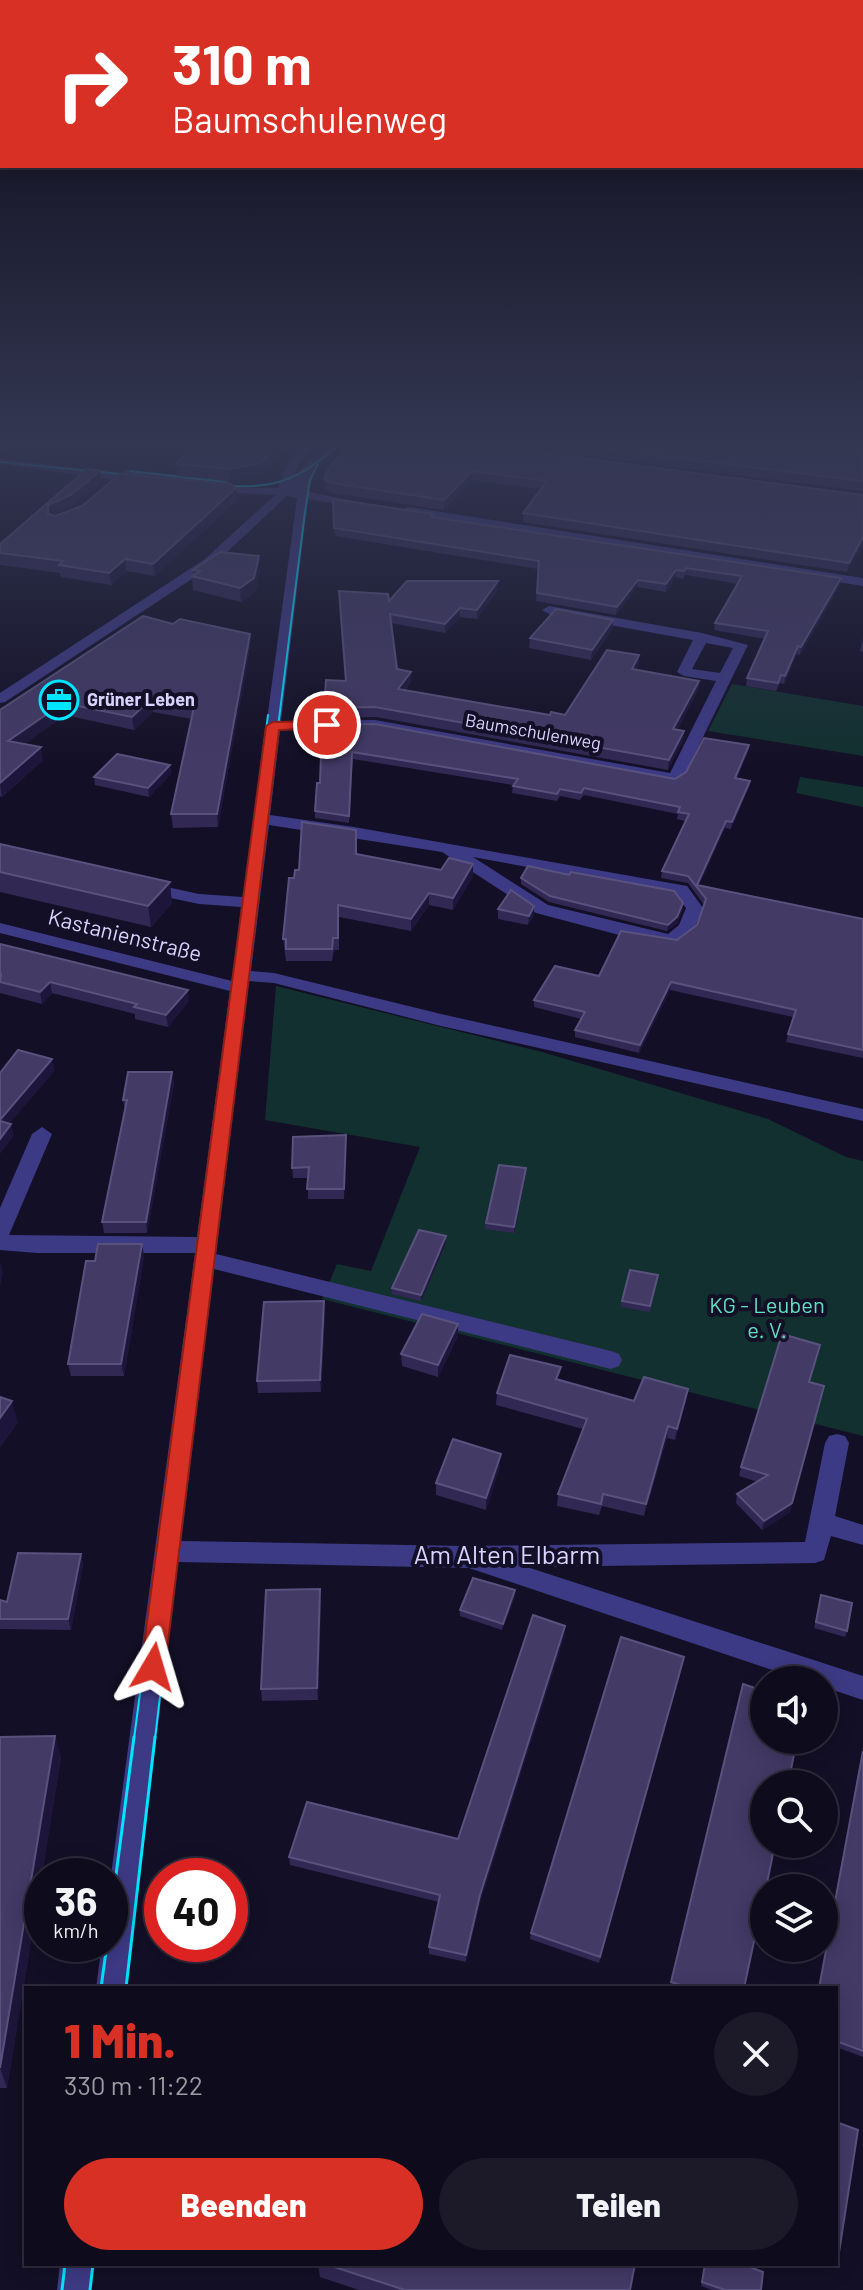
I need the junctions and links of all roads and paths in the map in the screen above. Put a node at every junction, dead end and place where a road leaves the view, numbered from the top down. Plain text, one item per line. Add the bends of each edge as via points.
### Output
1 (220, 554) edge
2 (295, 554) edge
3 (682, 554) edge
4 (863, 582) edge
5 (549, 610) dead end
6 (702, 637) junction
7 (725, 678) junction
8 (0, 699) edge
9 (273, 726) junction
10 (261, 819) junction
11 (447, 848) junction
12 (122, 881) edge
13 (250, 903) junction
14 (0, 928) edge
15 (240, 981) junction
16 (863, 1115) edge
17 (42, 1134) dead end
18 (0, 1232) edge
19 (0, 1242) edge
20 (206, 1252) junction
21 (611, 1360) dead end
22 (837, 1443) dead end
23 (822, 1523) junction
24 (863, 1535) edge
25 (168, 1551) junction
26 (464, 1557) junction
27 (863, 1688) edge
28 (111, 1986) edge
29 (77, 2266) edge
30 (74, 2290) edge

1 - 8 street
2 - 9 street
3 - 4 street
5 - 6 street, Baumschulenweg
6 - 7 street, Baumschulenweg via 741,645
6 - 7 street via 684,672
7 - 9 street, Baumschulenweg via 675,778 375,724
9 - 10 street
10 - 11 street via 334,826
10 - 13 street
11 - 11 street via 542,909 623,931 671,940 687,927 695,908 681,890
12 - 13 street via 199,899
13 - 15 street
14 - 15 street, Kastanienstraße
15 - 16 street, Kastanienstraße via 274,978
15 - 20 street
17 - 18 street
19 - 20 street
20 - 21 street
20 - 25 street
22 - 23 street, Am Alten Elbarm
23 - 24 street
23 - 26 street, Am Alten Elbarm via 815,1552
25 - 26 street, Am Alten Elbarm
25 - 28 street
26 - 27 street
29 - 30 street

